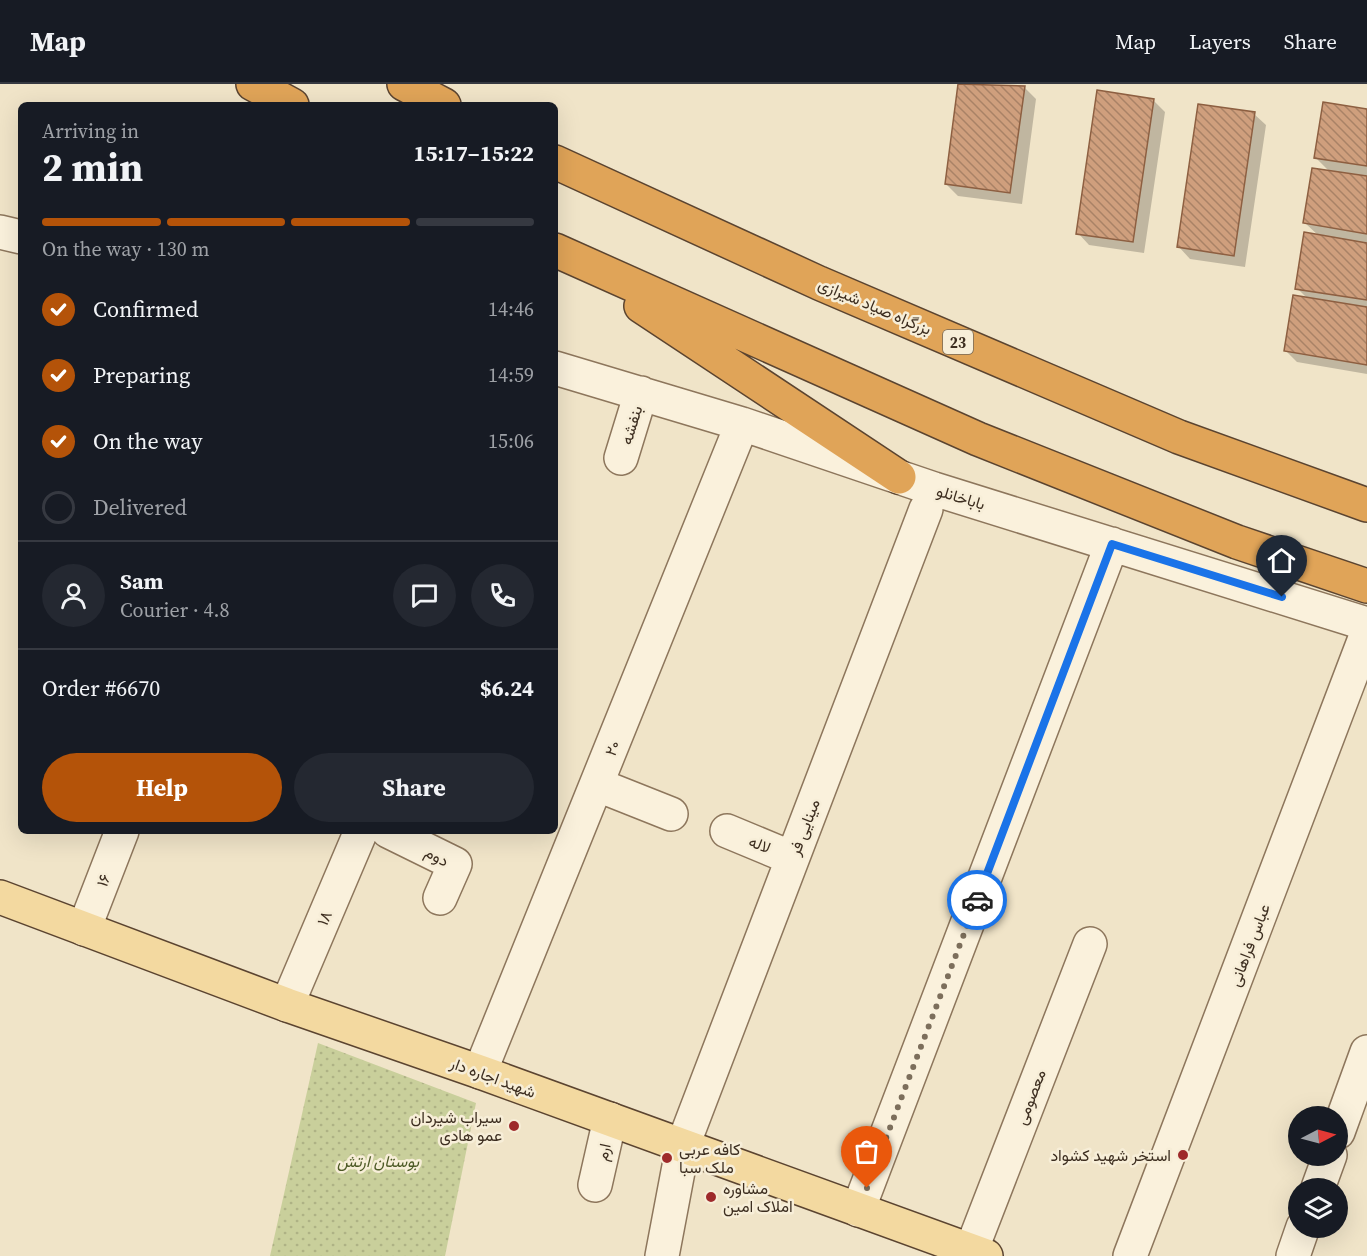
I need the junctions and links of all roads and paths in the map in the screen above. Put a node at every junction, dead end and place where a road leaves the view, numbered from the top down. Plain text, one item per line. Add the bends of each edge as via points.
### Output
1 (253, 84) edge
2 (404, 84) edge
3 (286, 102) edge
4 (438, 102) edge
5 (558, 163) edge
6 (0, 232) edge
7 (18, 236) edge
8 (558, 251) edge
9 (558, 251) edge
10 (558, 371) edge
11 (641, 393) junction
12 (742, 424) junction
13 (621, 458) dead end
14 (899, 477) junction
15 (1367, 505) edge
16 (926, 509) dead end
17 (1112, 544) junction
18 (1367, 586) edge
19 (1367, 624) edge
20 (1367, 633) edge
21 (598, 785) junction
22 (671, 814) dead end
23 (727, 831) dead end
24 (121, 834) edge
25 (360, 834) edge
26 (394, 834) edge
27 (792, 858) junction
28 (0, 897) edge
29 (440, 898) dead end
30 (84, 928) junction
31 (1090, 944) dead end
32 (287, 1005) junction
33 (1367, 1052) edge
34 (480, 1072) junction
35 (1347, 1106) edge
36 (610, 1119) junction
37 (683, 1146) junction
38 (595, 1185) dead end
39 (858, 1210) junction
40 (1299, 1238) edge
41 (975, 1254) edge
42 (662, 1256) edge
43 (1130, 1256) edge
44 (1293, 1256) edge

1 - 3 highway
2 - 4 highway
5 - 15 highway, بزرگراه صیاد شیرازی / 23 via 819,283 1179,437
6 - 7 street
8 - 14 highway
9 - 18 highway via 978,439 1237,542
10 - 11 street, باباخانلو
11 - 12 street, باباخانلو
11 - 13 street, بنفشه
12 - 14 street, باباخانلو
12 - 21 street, ۲۰
14 - 17 street, باباخانلو
16 - 27 street, مینایی فر
17 - 19 street, باباخانلو
17 - 39 street
20 - 43 street, عباس فراهانی
21 - 22 street
21 - 34 street, ۲۰
23 - 27 street, لاله
24 - 30 street, ۱۶
25 - 32 street, ۱۸
26 - 29 street, دوم via 455,864
27 - 37 street, مینایی فر
28 - 30 main road, شهید اجاره دار
30 - 32 main road, شهید اجاره دار
31 - 41 street, معصومی
32 - 34 main road, شهید اجاره دار
33 - 35 street
34 - 36 main road, شهید اجاره دار
36 - 37 main road, شهید اجاره دار
36 - 38 street, ارم
37 - 39 main road, شهید اجاره دار
37 - 42 street, مینایی فر
39 - 41 main road, شهید اجاره دار
40 - 44 street

